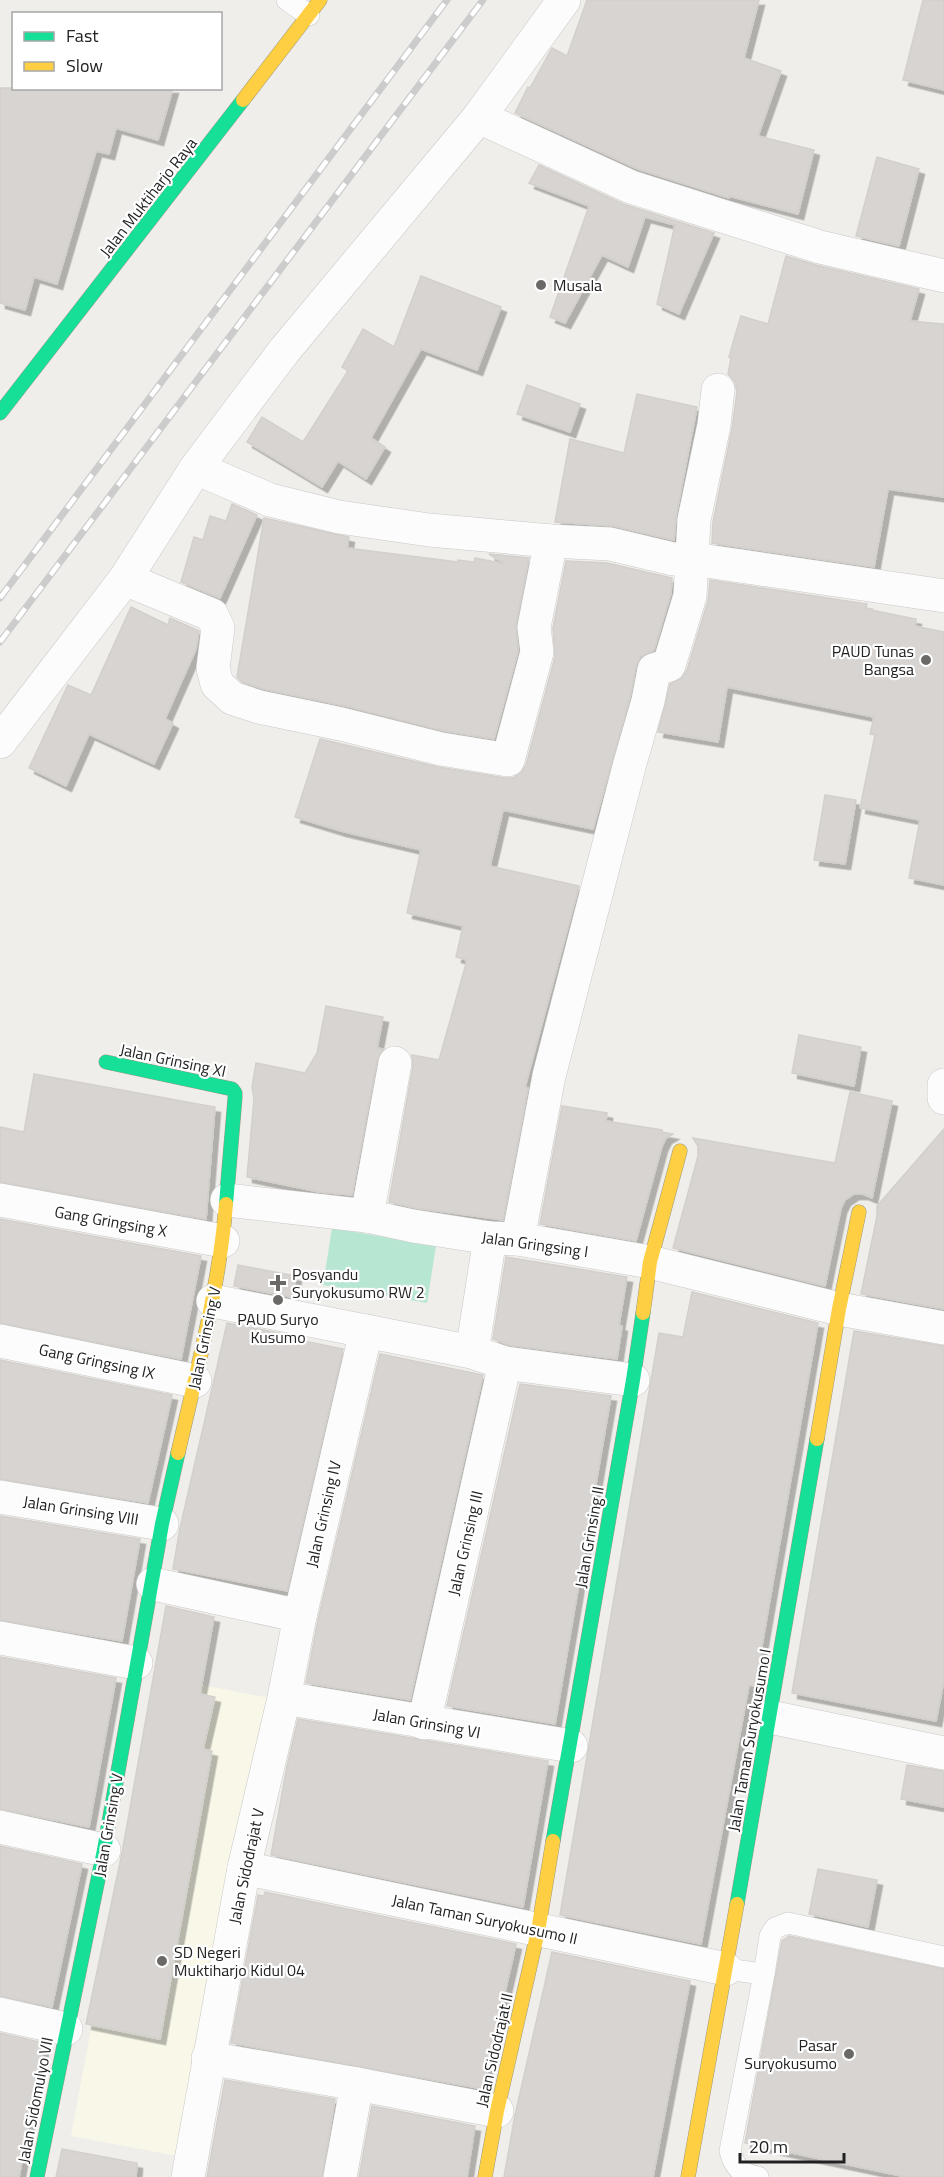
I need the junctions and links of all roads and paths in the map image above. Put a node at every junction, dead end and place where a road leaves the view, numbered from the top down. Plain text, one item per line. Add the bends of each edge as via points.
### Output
1 (287, 0) edge
2 (564, 0) edge
3 (315, 7) edge
4 (479, 117) junction
5 (944, 276) edge
6 (718, 390) dead end
7 (0, 413) edge
8 (196, 468) junction
9 (551, 542) junction
10 (693, 559) junction
11 (125, 579) junction
12 (944, 596) edge
13 (0, 742) edge
14 (106, 1062) dead end
15 (395, 1063) dead end
16 (944, 1085) edge
17 (232, 1089) joint
18 (944, 1098) edge
19 (680, 1151) dead end
20 (0, 1200) edge
21 (227, 1200) junction
22 (859, 1212) dead end
23 (367, 1216) junction
24 (504, 1238) junction
25 (223, 1241) junction
26 (650, 1262) junction
27 (213, 1301) junction
28 (839, 1309) junction
29 (944, 1328) edge
30 (366, 1331) junction
31 (0, 1341) edge
32 (471, 1352) junction
33 (505, 1363) junction
34 (633, 1380) junction
35 (195, 1381) junction
36 (0, 1497) edge
37 (162, 1524) junction
38 (153, 1584) junction
39 (300, 1616) junction
40 (0, 1638) edge
41 (136, 1663) junction
42 (284, 1698) junction
43 (770, 1717) junction
44 (424, 1723) junction
45 (571, 1746) junction
46 (944, 1753) edge
47 (0, 1827) edge
48 (104, 1850) junction
49 (244, 1868) junction
50 (538, 1931) junction
51 (944, 1957) edge
52 (726, 1969) junction
53 (764, 1974) junction
54 (0, 2014) edge
55 (66, 2029) junction
56 (208, 2058) junction
57 (357, 2084) junction
58 (497, 2111) junction
59 (37, 2177) edge
60 (188, 2177) edge
61 (340, 2177) edge
62 (484, 2177) edge
63 (688, 2177) edge
64 (758, 2177) edge

1 - 3 lane
2 - 4 street
3 - 7 street, Jalan Muktiharjo Raya
4 - 5 street via 632,187 820,247
4 - 8 street via 284,351
6 - 10 street via 694,520
8 - 9 street via 270,500 339,517
8 - 11 street
9 - 10 street via 610,544 673,559
9 - 11 street via 534,627 537,652 508,760 441,749 232,698 218,684 213,668 218,628 212,615
10 - 12 street
10 - 24 street via 690,596 669,665 654,670 545,1095
11 - 13 street
14 - 17 street, Jalan Grinsing XI
15 - 23 street
16 - 18 street
17 - 21 street, Jalan Grinsing V via 235,1098
19 - 26 street, Jalan Grinsing II
20 - 25 street, Gang Gringsing X
21 - 23 street, Jalan Gringsing I
21 - 25 street, Jalan Grinsing V
22 - 28 street, Jalan Taman Suryokusumo I
23 - 24 street, Jalan Gringsing I
24 - 26 street, Jalan Gringsing I
24 - 32 street
25 - 27 street, Jalan Grinsing V
26 - 28 street, Jalan Gringsing I
26 - 34 street, Jalan Grinsing II
27 - 30 street
27 - 35 street, Jalan Grinsing V
28 - 29 street, Jalan Gringsing I
28 - 43 street, Jalan Taman Suryokusumo I
30 - 32 street
30 - 39 street, Jalan Grinsing IV
31 - 35 street, Gang Gringsing IX
32 - 33 street
33 - 34 street
33 - 44 street, Jalan Grinsing III
34 - 45 street, Jalan Grinsing II
35 - 37 street, Jalan Grinsing V
36 - 37 street, Jalan Grinsing VIII
37 - 38 street, Jalan Grinsing V
38 - 39 street
38 - 41 street, Jalan Grinsing V
39 - 42 street, Jalan Grinsing IV
40 - 41 street
41 - 48 street, Jalan Grinsing V
42 - 44 street, Jalan Grinsing VI
42 - 49 street, Jalan Sidodrajat V
43 - 46 street
43 - 52 street, Jalan Taman Suryokusumo I
44 - 45 street, Jalan Grinsing VI
45 - 50 street, Jalan Grinsing II
47 - 48 street
48 - 55 street, Jalan Grinsing V
49 - 50 street, Jalan Taman Suryokusumo II
49 - 56 street, Jalan Sidodrajat V
50 - 52 street, Jalan Taman Suryokusumo II
50 - 58 street, Jalan Sidodrajat II
51 - 53 lane via 788,1923 775,1928 770,1936
52 - 53 lane
52 - 63 street, Jalan Taman Suryokusumo I
53 - 64 lane via 730,2151 734,2164 745,2174
54 - 55 street
55 - 59 street, Jalan Sidomulyo VII
56 - 57 street
56 - 60 street, Jalan Sidodrajat V
57 - 58 street
57 - 61 street
58 - 62 street, Jalan Sidodrajat II

